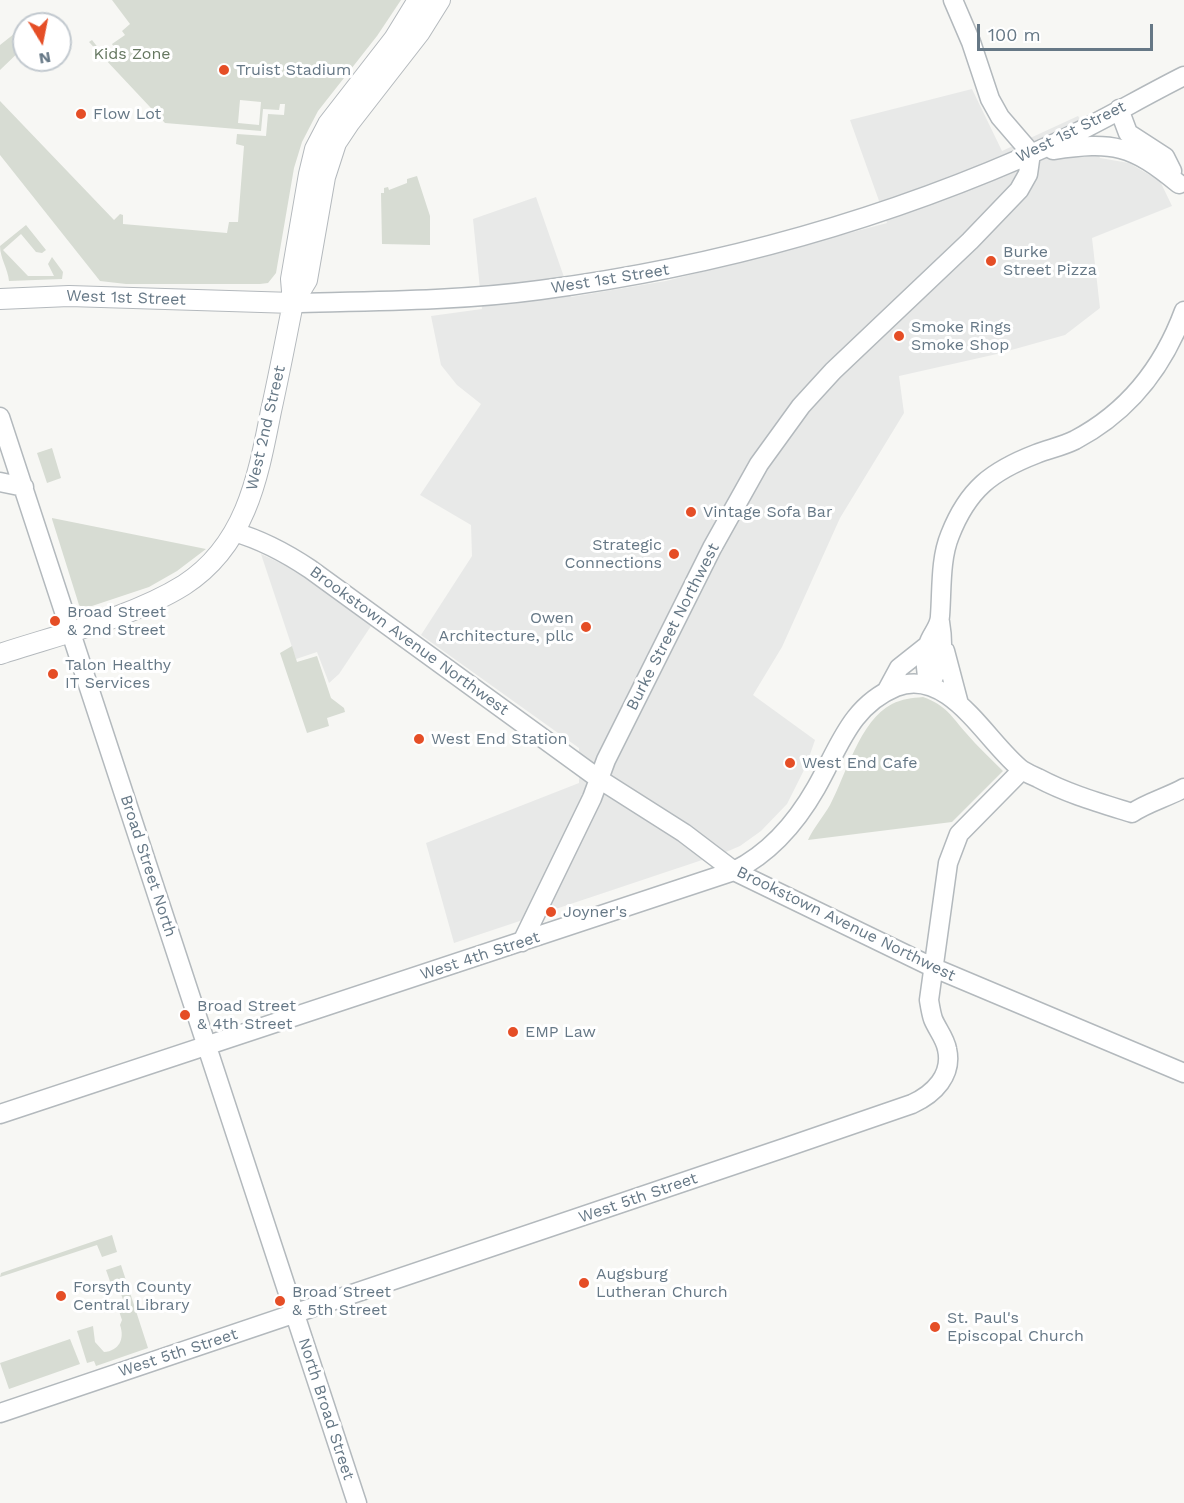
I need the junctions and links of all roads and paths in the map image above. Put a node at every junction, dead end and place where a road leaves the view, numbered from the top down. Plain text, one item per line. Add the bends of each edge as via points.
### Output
1 (418, 0) edge
2 (440, 0) edge
3 (952, 0) edge
4 (1184, 76) edge
5 (1119, 109) junction
6 (1030, 153) junction
7 (1182, 189) edge
8 (0, 299) edge
9 (293, 303) junction
10 (1184, 311) edge
11 (0, 417) edge
12 (0, 482) edge
13 (24, 487) junction
14 (234, 532) junction
15 (71, 631) junction
16 (936, 645) junction
17 (0, 654) edge
18 (929, 685) junction
19 (886, 692) junction
20 (959, 704) junction
21 (1022, 770) junction
22 (599, 779) junction
23 (1184, 788) edge
24 (702, 847) junction
25 (734, 872) junction
26 (695, 885) junction
27 (522, 942) junction
28 (932, 968) junction
29 (207, 1046) junction
30 (1184, 1072) edge
31 (0, 1114) edge
32 (295, 1314) junction
33 (0, 1413) edge
34 (357, 1503) edge

1 - 9 main road via 394,39 328,123 315,149 291,279
2 - 9 main road via 336,143 325,177 307,280
3 - 6 street via 990,99
4 - 5 street, West 1st Street
5 - 6 street, West 1st Street
5 - 7 street via 1128,133 1165,157
6 - 7 street via 1083,146 1115,147 1144,158
6 - 9 street, West 1st Street via 876,214 679,268 519,293
6 - 22 street, Burke Street Northwest via 1028,174 1019,190 833,371 777,437 712,548
8 - 9 main road, West 1st Street via 69,296
9 - 14 main road, West 2nd Street via 258,477
10 - 16 street via 1160,363 1112,417 1073,441 1008,465 969,500 948,538
11 - 13 street, Broad Street North
12 - 13 street
13 - 15 street, Broad Street North
14 - 15 main road, West 2nd Street via 206,567 183,585 140,607
14 - 22 street, Brookstown Avenue Northwest via 276,548 317,574
15 - 17 main road, West 2nd Street
15 - 29 street, Broad Street North
16 - 18 street via 926,670
16 - 19 street via 899,668
16 - 20 street
18 - 19 street, West 4th Street via 905,684
18 - 20 street
19 - 25 street, West 4th Street via 855,718 791,826 751,863
20 - 21 street
21 - 23 street via 1065,792 1132,813
21 - 28 street, West 5th Street via 959,834 948,863
22 - 24 street, Brookstown Avenue Northwest
22 - 27 street, Burke Street Northwest
24 - 25 street, Brookstown Avenue Northwest
24 - 26 street via 702,870
25 - 26 street, West 4th Street
25 - 28 street, Brookstown Avenue Northwest
26 - 27 street, West 4th Street
27 - 29 street, West 4th Street
28 - 30 street, Brookstown Avenue Northwest
28 - 32 street, West 5th Street via 929,1000 948,1059 944,1077 927,1097
29 - 31 street, West 4th Street
29 - 32 street, Broad Street North
32 - 33 street, West 5th Street
32 - 34 street, North Broad Street

